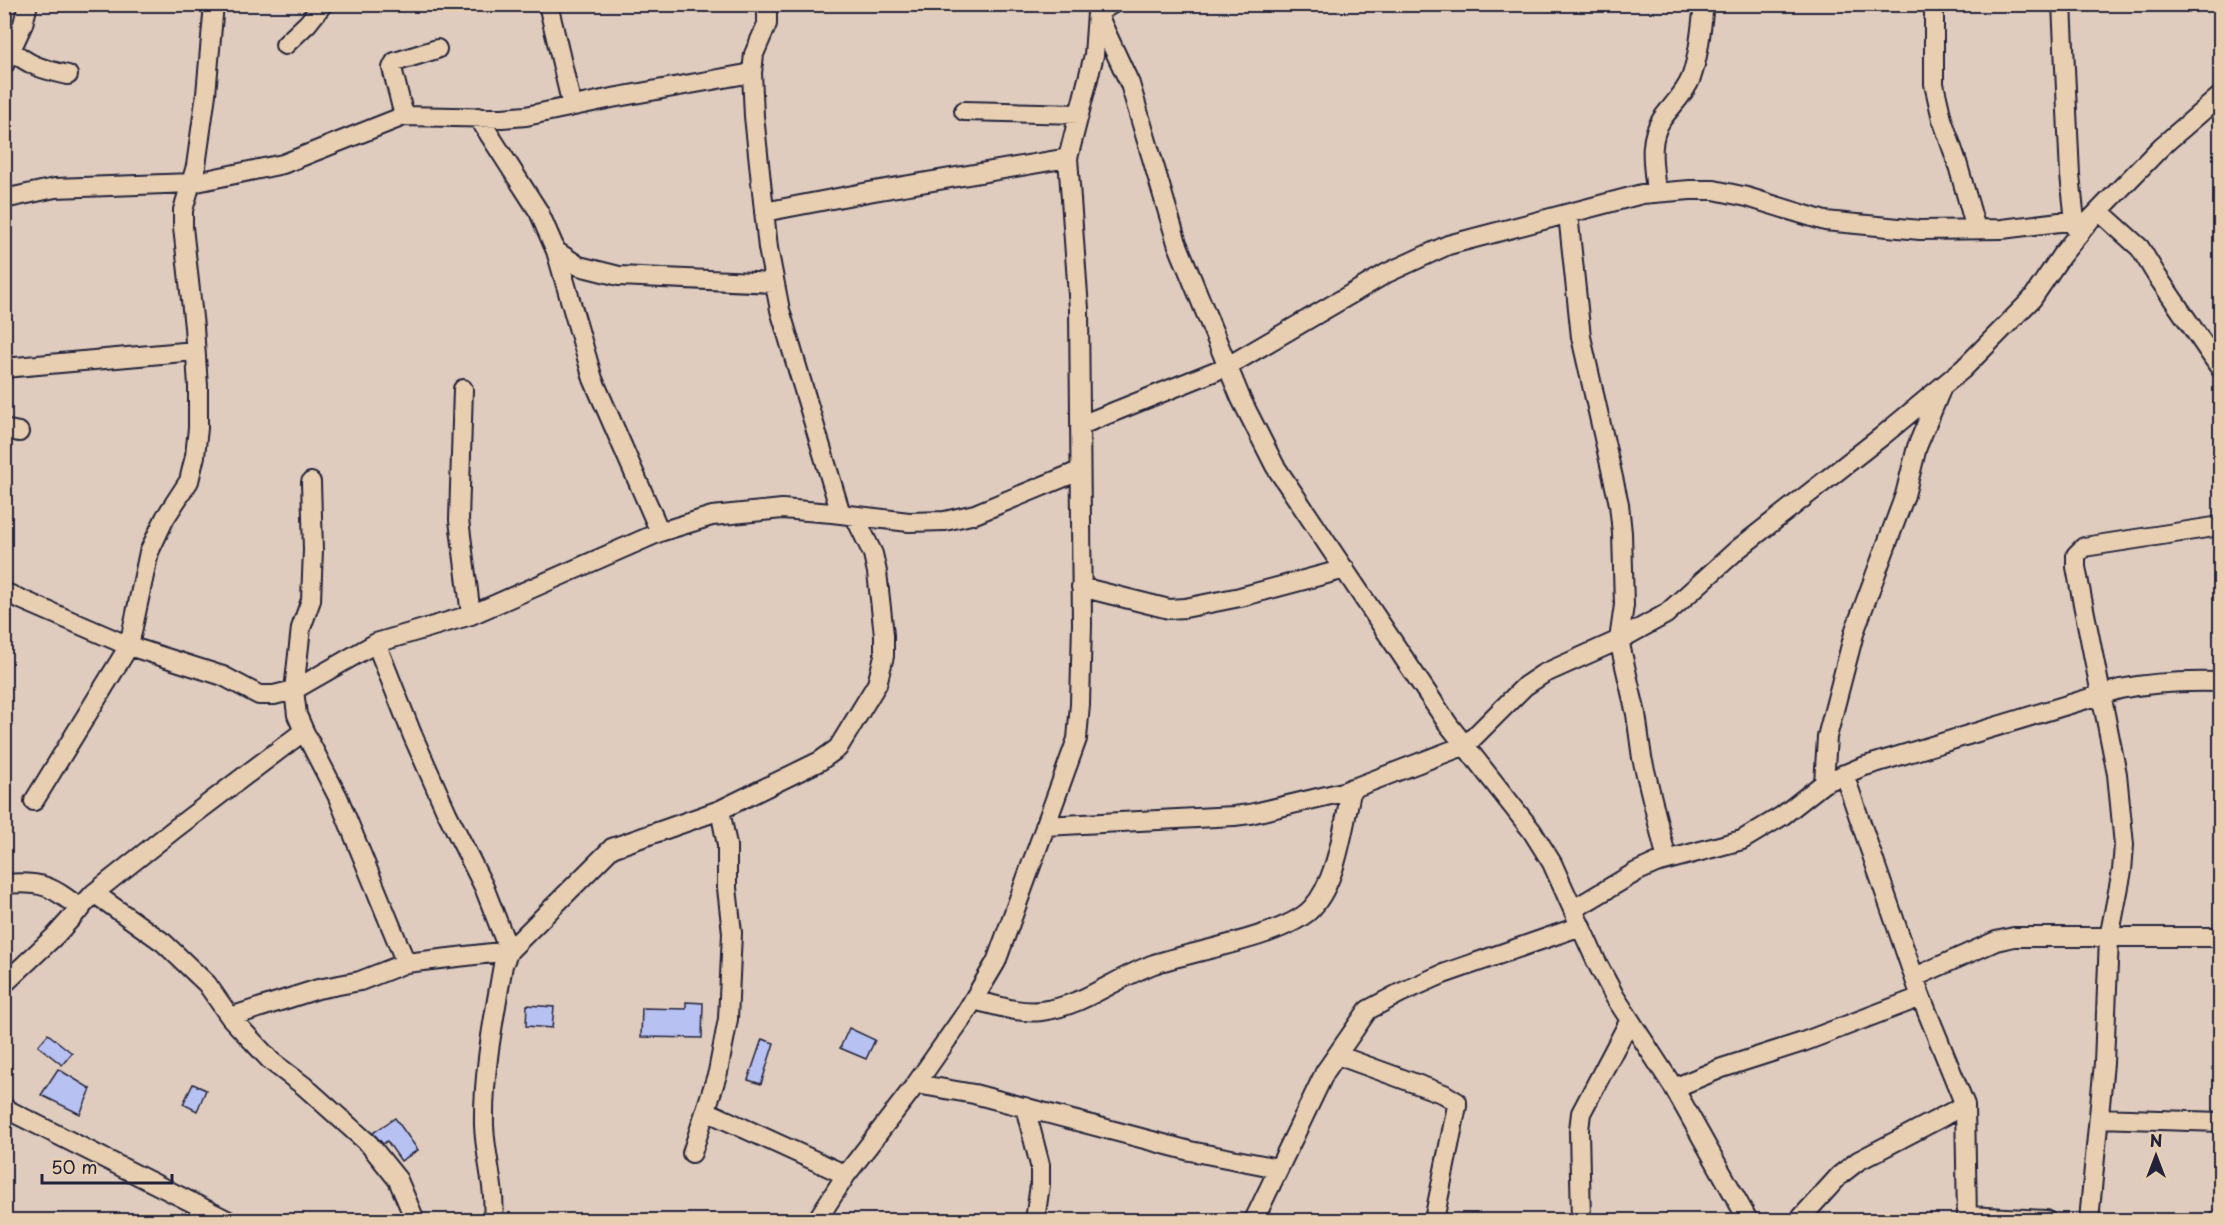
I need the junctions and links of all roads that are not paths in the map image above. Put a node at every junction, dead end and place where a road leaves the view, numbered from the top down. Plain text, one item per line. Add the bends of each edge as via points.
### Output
1 (28, 4) edge
2 (214, 4) edge
3 (323, 4) edge
4 (548, 4) edge
5 (767, 4) edge
6 (1704, 4) edge
7 (1934, 4) edge
8 (2062, 4) edge
9 (1102, 7) edge
10 (285, 45) dead end
11 (437, 49) dead end
12 (8, 58) edge
13 (752, 73) junction
14 (68, 75) dead end
15 (2220, 96) edge
16 (572, 106) junction
17 (964, 111) dead end
18 (1079, 114) junction
19 (404, 116) junction
20 (478, 117) junction
21 (1068, 158) junction
22 (192, 183) junction
23 (1656, 192) junction
24 (4, 200) edge
25 (2098, 211) junction
26 (764, 212) junction
27 (1568, 214) junction
28 (1976, 229) junction
29 (2076, 229) junction
30 (556, 251) junction
31 (774, 283) junction
32 (195, 351) junction
33 (2217, 357) edge
34 (1228, 366) junction
35 (4, 368) edge
36 (1943, 385) junction
37 (464, 389) dead end
38 (1081, 425) junction
39 (1893, 427) junction
40 (1917, 447) junction
41 (1079, 471) junction
42 (310, 482) dead end
43 (848, 515) junction
44 (2220, 526) edge
45 (660, 532) junction
46 (1345, 569) junction
47 (1081, 587) junction
48 (4, 592) edge
49 (471, 615) junction
50 (1619, 640) junction
51 (376, 643) junction
52 (129, 646) junction
53 (2220, 682) edge
54 (294, 690) junction
55 (2101, 694) junction
56 (304, 731) junction
57 (1466, 745) junction
58 (1844, 774) junction
59 (1824, 783) junction
60 (1352, 788) junction
61 (34, 801) dead end
62 (720, 810) junction
63 (1046, 826) junction
64 (1667, 860) junction
65 (4, 884) edge
66 (94, 893) junction
67 (81, 909) junction
68 (1574, 909) junction
69 (1581, 926) junction
70 (2220, 937) edge
71 (2109, 938) junction
72 (509, 951) junction
73 (406, 963) junction
74 (1915, 977) junction
75 (4, 984) edge
76 (1921, 997) junction
77 (974, 1000) junction
78 (230, 1017) junction
79 (1629, 1020) junction
80 (1336, 1054) junction
81 (916, 1084) junction
82 (1674, 1088) junction
83 (1965, 1106) junction
84 (1025, 1107) junction
85 (4, 1108) edge
86 (706, 1112) junction
87 (2099, 1118) junction
88 (2220, 1122) edge
89 (692, 1154) dead end
90 (1278, 1168) junction
91 (846, 1175) junction
92 (1967, 1218) edge
93 (227, 1221) edge
94 (415, 1221) edge
95 (493, 1221) edge
96 (817, 1221) edge
97 (1035, 1221) edge
98 (1254, 1221) edge
99 (1434, 1221) edge
100 (1581, 1221) edge
101 (1748, 1221) edge
102 (1799, 1221) edge
103 (2046, 1221) edge
104 (2089, 1221) edge

1 - 12 street
2 - 22 street via 206,94
3 - 10 street
4 - 16 street
5 - 13 street via 767,24 754,54
6 - 23 street via 1691,76 1684,94 1661,121 1654,137
7 - 28 street via 1934,84
8 - 29 street
9 - 18 street
9 - 34 street via 1130,84 1177,243
11 - 19 street via 394,62 392,68
12 - 14 street
13 - 16 street
13 - 26 street
15 - 25 street via 2162,146
16 - 20 street via 526,116
17 - 18 street
18 - 21 street
19 - 20 street
19 - 22 street via 283,164
20 - 30 street via 539,212
21 - 26 street
21 - 38 street via 1079,309
22 - 24 street via 54,188
22 - 32 street via 183,210 183,227
23 - 27 street
23 - 28 street via 1714,190 1841,223 1920,230
25 - 29 street
25 - 33 street via 2140,248
26 - 31 street
27 - 34 street via 1448,245 1386,273
27 - 50 street via 1581,337 1619,504 1624,605
28 - 29 street
29 - 36 street via 2032,300
30 - 31 street via 579,266 619,276
30 - 45 street via 592,379
31 - 43 street
32 - 35 street
32 - 52 street via 198,428 193,465 189,481 149,552
34 - 38 street
34 - 46 street via 1240,399 1275,466
36 - 39 street
36 - 40 street
37 - 49 street via 459,520
38 - 41 street
39 - 40 street
39 - 50 street via 1738,549 1666,614
40 - 59 street via 1905,495 1855,630 1827,737
41 - 43 street via 975,514 945,521 909,522
41 - 47 street
42 - 54 street via 311,600 301,628
43 - 45 street via 782,509 753,511 712,516
43 - 62 street via 873,554 877,572 884,635 877,684 838,748 820,761
44 - 55 street via 2084,547 2076,555
45 - 49 street
46 - 47 street via 1185,608 1162,607
46 - 57 street
47 - 63 street via 1077,739
48 - 52 street
49 - 51 street
50 - 57 street via 1525,686
50 - 64 street
51 - 54 street
51 - 72 street via 412,734
52 - 54 street via 223,676 259,695
52 - 61 street
53 - 55 street via 2176,680
54 - 56 street via 297,715
55 - 58 street
55 - 71 street via 2124,845
56 - 66 street
56 - 73 street via 338,798
57 - 60 street
57 - 68 street via 1532,831
58 - 59 street
58 - 74 street
59 - 64 street via 1782,816 1742,840
60 - 63 street via 1234,816
60 - 77 street via 1322,896 1293,922 1152,965 1062,1007 1022,1011
62 - 72 street via 612,848
62 - 86 street via 727,845 732,933 728,1019
63 - 77 street via 996,962
64 - 68 street via 1636,872
65 - 67 street via 27,882 54,888
66 - 67 street
66 - 78 street via 164,943 207,984
67 - 75 street
68 - 69 street
69 - 79 street
69 - 80 street via 1400,993 1368,1010
70 - 71 street
71 - 74 street via 2014,937 1996,941
71 - 87 street
72 - 73 street
72 - 95 street via 503,965 486,1068 484,1126 493,1184
73 - 78 street via 360,981 318,989
74 - 76 street
76 - 82 street
76 - 83 street
77 - 81 street
78 - 94 street via 272,1061 369,1144 398,1180
79 - 82 street
79 - 100 street via 1581,1113
80 - 90 street
80 - 99 street via 1456,1102
81 - 84 street
81 - 91 street
82 - 101 street
83 - 92 street
83 - 102 street via 1858,1161 1840,1175
84 - 90 street via 1190,1151
84 - 97 street via 1040,1165
85 - 93 street
86 - 89 street
86 - 91 street
87 - 88 street
87 - 104 street
90 - 98 street
91 - 96 street
92 - 103 street

